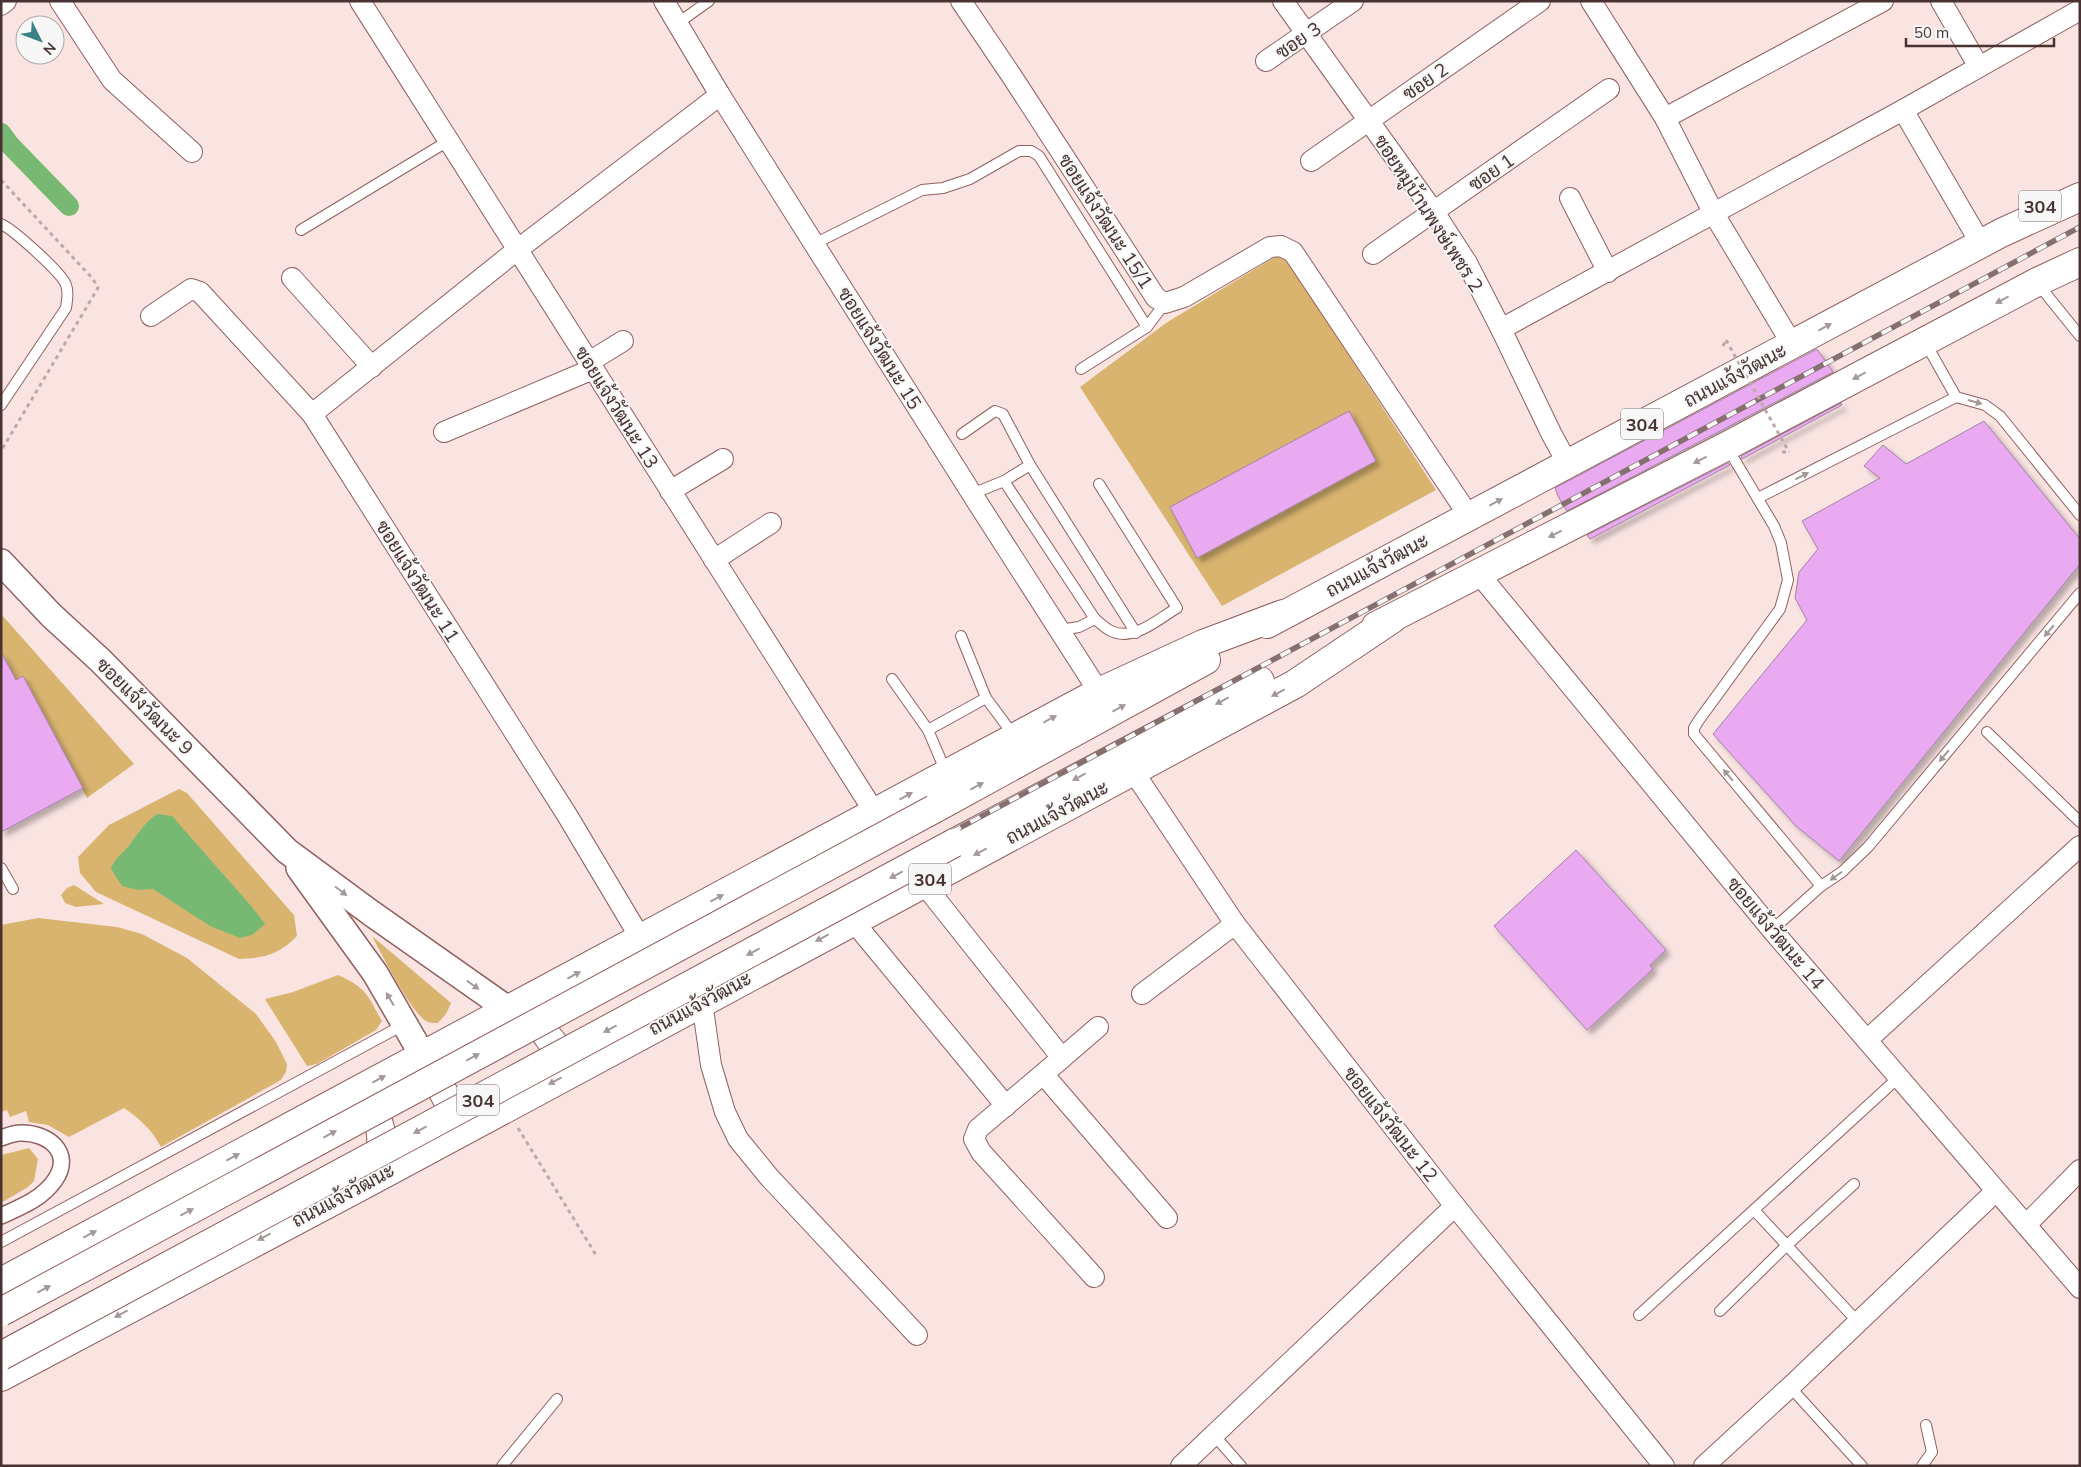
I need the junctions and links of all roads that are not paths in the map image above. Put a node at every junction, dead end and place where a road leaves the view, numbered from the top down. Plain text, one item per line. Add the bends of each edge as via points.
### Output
1 (6, 1) edge
2 (60, 1) edge
3 (360, 1) edge
4 (664, 1) edge
5 (710, 1) edge
6 (961, 1) edge
7 (1283, 1) edge
8 (1354, 1) edge
9 (1540, 1) edge
10 (1591, 1) edge
11 (1883, 1) edge
12 (1941, 1) edge
13 (2077, 1) edge
14 (1, 5) edge
15 (2080, 9) edge
16 (678, 23) junction
17 (1307, 34) junction
18 (1266, 61) dead end
19 (1980, 67) junction
20 (1609, 89) dead end
21 (720, 95) junction
22 (1903, 110) junction
23 (1665, 118) junction
24 (1368, 120) junction
25 (448, 141) junction
26 (192, 152) dead end
27 (1312, 161) dead end
28 (2080, 180) edge
29 (2080, 197) edge
30 (1570, 198) dead end
31 (1434, 212) junction
32 (1714, 214) junction
33 (1, 224) edge
34 (301, 230) dead end
35 (1991, 238) junction
36 (814, 244) junction
37 (517, 250) junction
38 (1373, 254) dead end
39 (2074, 262) edge
40 (1608, 272) junction
41 (292, 278) dead end
42 (2037, 282) junction
43 (1166, 303) junction
44 (151, 316) dead end
45 (1147, 327) junction
46 (1501, 329) junction
47 (2080, 336) edge
48 (623, 341) dead end
49 (1925, 341) junction
50 (1792, 344) junction
51 (591, 366) junction
52 (372, 367) junction
53 (1081, 369) dead end
54 (1956, 397) junction
55 (1, 405) edge
56 (312, 414) junction
57 (444, 432) dead end
58 (962, 434) dead end
59 (1727, 446) junction
60 (723, 459) dead end
61 (1568, 464) junction
62 (1030, 465) junction
63 (1004, 481) junction
64 (1099, 484) dead end
65 (670, 491) junction
66 (972, 494) junction
67 (1758, 498) junction
68 (2080, 515) edge
69 (1469, 516) junction
70 (771, 523) dead end
71 (714, 560) junction
72 (1, 562) edge
73 (1479, 574) junction
74 (2080, 594) edge
75 (1283, 614) junction
76 (1094, 619) junction
77 (1392, 619) junction
78 (1060, 630) junction
79 (1136, 633) junction
80 (962, 636) dead end
81 (892, 679) dead end
82 (1099, 692) junction
83 (986, 698) junction
84 (928, 730) junction
85 (1987, 732) dead end
86 (1015, 737) junction
87 (1133, 771) junction
88 (946, 773) junction
89 (875, 813) junction
90 (2080, 822) edge
91 (2080, 846) edge
92 (288, 851) junction
93 (1, 868) edge
94 (924, 883) junction
95 (1821, 886) junction
96 (13, 889) dead end
97 (853, 921) junction
98 (1235, 924) junction
99 (1772, 930) junction
100 (641, 939) junction
101 (548, 989) junction
102 (1142, 994) dead end
103 (702, 1002) junction
104 (509, 1010) junction
105 (405, 1024) junction
106 (1098, 1027) dead end
107 (1867, 1040) junction
108 (423, 1056) junction
109 (1062, 1058) junction
110 (593, 1061) junction
111 (1044, 1075) junction
112 (1899, 1077) junction
113 (336, 1102) junction
114 (1006, 1106) junction
115 (464, 1130) junction
116 (1, 1138) edge
117 (2080, 1170) edge
118 (369, 1182) junction
119 (1854, 1184) dead end
120 (1996, 1191) junction
121 (1455, 1206) junction
122 (1754, 1210) junction
123 (1, 1216) edge
124 (1167, 1218) dead end
125 (2026, 1225) junction
126 (1, 1242) edge
127 (1786, 1246) junction
128 (1094, 1277) dead end
129 (1, 1282) edge
130 (2080, 1288) edge
131 (1720, 1311) dead end
132 (1, 1312) edge
133 (1639, 1315) dead end
134 (1857, 1321) junction
135 (917, 1335) dead end
136 (1, 1356) edge
137 (1, 1377) edge
138 (1790, 1387) junction
139 (557, 1399) dead end
140 (1926, 1425) dead end
141 (1214, 1434) junction
142 (502, 1466) edge
143 (1181, 1466) edge
144 (1240, 1466) edge
145 (1664, 1466) edge
146 (1704, 1466) edge
147 (1862, 1466) edge
148 (1922, 1466) edge

1 - 14 street
2 - 26 street via 112,80
3 - 25 street, ซอยแจ้งวัฒนะ 13
4 - 16 street, ซอยแจ้งวัฒนะ 15
5 - 16 lane
6 - 43 street, ซอยแจ้งวัฒนะ 15/1 via 1156,298
7 - 17 street, ซอยหมู่บ้านพงษ์เพชร 2
8 - 17 street, ซอย 3
9 - 24 street, ซอย 2
10 - 23 street
11 - 23 street
12 - 19 street
13 - 15 street
15 - 19 street
16 - 21 street, ซอยแจ้งวัฒนะ 15
17 - 18 street, ซอย 3
17 - 24 street, ซอยหมู่บ้านพงษ์เพชร 2
19 - 22 street
20 - 31 street, ซอย 1
21 - 36 street, ซอยแจ้งวัฒนะ 15
21 - 37 street
22 - 32 street
22 - 35 street
23 - 32 street
24 - 27 street, ซอย 2
24 - 31 street, ซอยหมู่บ้านพงษ์เพชร 2
25 - 34 lane
25 - 37 street, ซอยแจ้งวัฒนะ 13
28 - 35 main road, ถนนแจ้งวัฒนะ / 304
29 - 35 main road, ถนนแจ้งวัฒนะ / 304
30 - 40 street
31 - 38 street, ซอย 1
31 - 46 street, ซอยหมู่บ้านพงษ์เพชร 2 via 1467,263
32 - 40 street
32 - 50 street
33 - 55 lane via 60,274 68,298 66,308
50 -> 35 main road, ถนนแจ้งวัฒนะ / 304
36 - 45 lane via 922,190 943,188 970,179 1016,152 1028,150 1040,156
36 - 66 street, ซอยแจ้งวัฒนะ 15
37 - 51 street, ซอยแจ้งวัฒนะ 13
37 - 52 street
39 - 42 main road, ถนนแจ้งวัฒนะ / 304
40 - 46 street
41 - 52 street
42 - 47 lane
42 -> 49 main road, ถนนแจ้งวัฒนะ / 304
43 - 45 lane
43 - 69 street, ซอยแจ้งวัฒนะ 15/1 via 1184,297 1270,247 1281,246 1293,252
44 - 56 street, ซอยแจ้งวัฒนะ 11 via 191,289 200,292
45 - 53 lane
46 - 61 street, ซอยหมู่บ้านพงษ์เพชร 2
48 - 51 street
49 - 54 lane
49 -> 59 main road, ถนนแจ้งวัฒนะ / 304
50 - 61 main road, ถนนแจ้งวัฒนะ / 304
51 - 57 street
51 - 65 street, ซอยแจ้งวัฒนะ 13
52 - 56 street
67 -> 54 lane
54 -> 68 lane via 1985,405 2000,416
56 - 100 street, ซอยแจ้งวัฒนะ 11 via 567,816
58 - 62 lane via 995,411 1003,414
59 - 67 lane
59 -> 73 main road, ถนนแจ้งวัฒนะ / 304
60 - 65 street
69 -> 61 main road, ถนนแจ้งวัฒนะ / 304
62 - 63 lane
62 - 79 lane
63 - 66 lane
63 - 76 lane
64 - 79 lane via 1177,608
65 - 71 street, ซอยแจ้งวัฒนะ 13
66 - 78 street, ซอยแจ้งวัฒนะ 15
95 -> 67 lane via 1694,732 1699,720 1780,609 1785,596 1788,580 1781,542
69 - 75 main road, ถนนแจ้งวัฒนะ / 304
70 - 71 street
71 - 89 street, ซอยแจ้งวัฒนะ 13
72 - 92 street, ซอยแจ้งวัฒนะ 9
73 - 77 main road, ถนนแจ้งวัฒนะ / 304
73 - 99 street, ซอยแจ้งวัฒนะ 14
74 -> 95 lane via 1868,847 1842,872
75 - 82 main road, ถนนแจ้งวัฒนะ / 304 via 1203,644
132 -> 75 main road, ถนนแจ้งวัฒนะ / 304, bridge via 934,809 1172,679
76 - 78 lane via 1078,627
76 - 79 lane via 1110,631
77 -> 87 main road, ถนนแจ้งวัฒนะ / 304 via 1295,684
77 -> 136 main road, ถนนแจ้งวัฒนะ / 304, bridge via 1283,669 954,843
78 - 82 street, ซอยแจ้งวัฒนะ 15
80 - 83 lane
81 - 84 lane
86 -> 82 main road, ถนนแจ้งวัฒนะ / 304
83 - 84 lane
83 - 86 lane
84 - 88 lane
85 - 90 lane
86 - 88 main road, ถนนแจ้งวัฒนะ / 304
87 -> 94 main road, ถนนแจ้งวัฒนะ / 304
87 - 98 street, ซอยแจ้งวัฒนะ 12
89 -> 88 main road, ถนนแจ้งวัฒนะ / 304
100 -> 89 main road, ถนนแจ้งวัฒนะ / 304
91 - 107 street
92 -> 104 street, ซอยแจ้งวัฒนะ 9
105 -> 92 street, ซอยแจ้งวัฒนะ 9 via 375,973
93 - 96 lane
94 - 97 main road, ถนนแจ้งวัฒนะ / 304
94 - 109 street
95 - 99 lane
97 -> 103 main road, ถนนแจ้งวัฒนะ / 304
97 - 114 street
98 - 102 street
98 - 121 street, ซอยแจ้งวัฒนะ 12
99 - 107 street, ซอยแจ้งวัฒนะ 14
101 -> 100 main road, ถนนแจ้งวัฒนะ / 304
101 - 104 main road, ถนนแจ้งวัฒนะ / 304
101 - 110 main road via 538,1006 548,1035 568,1057
103 - 110 main road, ถนนแจ้งวัฒนะ / 304
103 - 135 street via 711,1064 725,1112 738,1139
104 - 108 main road, ถนนแจ้งวัฒนะ / 304
105 - 108 street, ซอยแจ้งวัฒนะ 9
105 - 126 lane
106 - 109 street
107 - 112 street, ซอยแจ้งวัฒนะ 14
113 -> 108 main road, ถนนแจ้งวัฒนะ / 304
108 - 115 main road
109 - 111 street
110 -> 115 main road, ถนนแจ้งวัฒนะ / 304
111 - 114 street
111 - 124 street
112 - 120 street, ซอยแจ้งวัฒนะ 14
112 - 122 lane
113 - 118 main road via 354,1101 368,1109 380,1124 380,1158
129 -> 113 main road, ถนนแจ้งวัฒนะ / 304
114 - 128 street via 978,1129 974,1140 981,1152
115 - 118 main road, ถนนแจ้งวัฒนะ / 304
116 - 123 street via 18,1132 37,1134 57,1146 62,1159 55,1180 34,1201
117 - 125 street
118 -> 137 main road, ถนนแจ้งวัฒนะ / 304
119 - 127 lane
120 - 125 street, ซอยแจ้งวัฒนะ 14
120 - 134 street
121 - 141 street
121 - 145 street, ซอยแจ้งวัฒนะ 12
122 - 127 lane
122 - 133 lane
125 - 130 street, ซอยแจ้งวัฒนะ 14
127 - 131 lane
127 - 134 lane
134 - 138 street
138 - 146 street
138 - 147 lane
139 - 142 lane
140 - 148 lane via 1932,1452
141 - 143 street
141 - 144 lane

